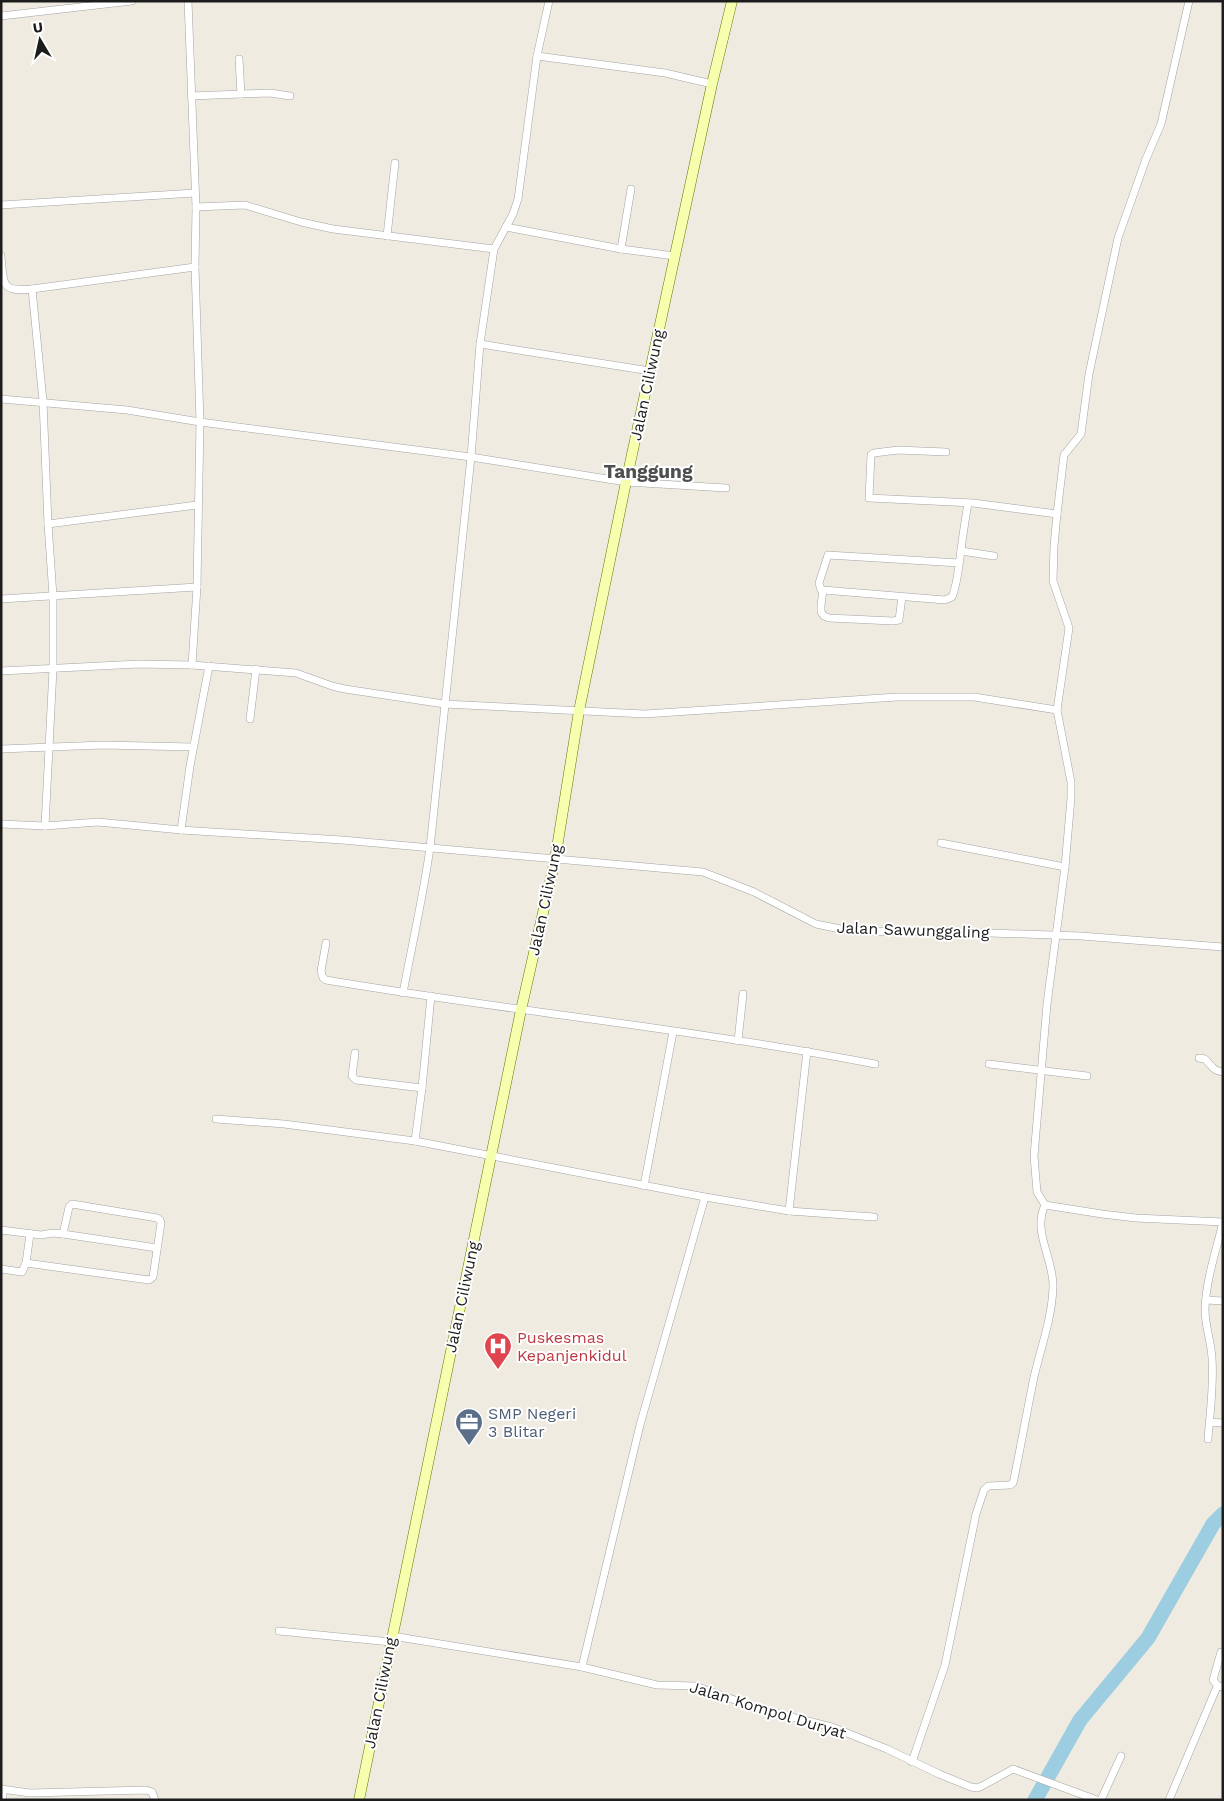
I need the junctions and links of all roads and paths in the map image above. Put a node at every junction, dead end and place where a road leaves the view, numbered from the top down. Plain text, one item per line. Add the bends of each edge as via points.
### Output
1 (132, 1) edge
2 (188, 1) edge
3 (548, 1) edge
4 (732, 1) edge
5 (1189, 1) edge
6 (1, 16) edge
7 (537, 56) junction
8 (239, 59) dead end
9 (712, 84) junction
10 (241, 94) junction
11 (191, 96) junction
12 (290, 96) dead end
13 (395, 163) dead end
14 (631, 189) dead end
15 (195, 192) junction
16 (1, 205) edge
17 (196, 207) junction
18 (506, 227) junction
19 (386, 236) junction
20 (621, 248) junction
21 (494, 249) junction
22 (1, 256) edge
23 (676, 256) junction
24 (195, 267) junction
25 (32, 289) junction
26 (480, 344) junction
27 (650, 371) junction
28 (1, 398) edge
29 (43, 401) junction
30 (200, 422) junction
31 (946, 452) dead end
32 (470, 457) junction
33 (626, 482) junction
34 (726, 488) dead end
35 (968, 503) junction
36 (197, 506) junction
37 (1058, 514) junction
38 (48, 524) junction
39 (961, 551) junction
40 (994, 556) dead end
41 (959, 563) junction
42 (196, 587) junction
43 (823, 590) junction
44 (53, 596) junction
45 (902, 597) junction
46 (1, 599) edge
47 (192, 665) junction
48 (209, 666) junction
49 (256, 668) junction
50 (53, 669) junction
51 (1, 671) edge
52 (444, 704) junction
53 (1057, 710) junction
54 (579, 711) junction
55 (250, 719) dead end
56 (193, 747) junction
57 (50, 748) junction
58 (1, 749) edge
59 (1, 824) edge
60 (45, 826) junction
61 (181, 830) junction
62 (941, 843) dead end
63 (430, 848) junction
64 (555, 860) junction
65 (1065, 867) junction
66 (1055, 936) junction
67 (326, 943) dead end
68 (1223, 947) edge
69 (404, 993) junction
70 (743, 994) dead end
71 (431, 996) junction
72 (521, 1010) junction
73 (673, 1032) junction
74 (738, 1041) junction
75 (807, 1051) junction
76 (355, 1053) dead end
77 (1199, 1058) dead end
78 (875, 1064) dead end
79 (989, 1064) dead end
80 (1040, 1072) junction
81 (1223, 1072) edge
82 (1088, 1076) dead end
83 (422, 1088) junction
84 (216, 1119) dead end
85 (415, 1141) junction
86 (492, 1155) junction
87 (644, 1186) junction
88 (705, 1197) junction
89 (1044, 1205) junction
90 (789, 1211) junction
91 (874, 1217) dead end
92 (1223, 1222) edge
93 (1, 1230) edge
94 (34, 1234) junction
95 (63, 1234) junction
96 (157, 1248) junction
97 (29, 1263) junction
98 (1, 1269) edge
99 (1206, 1300) junction
100 (1223, 1301) edge
101 (1209, 1422) junction
102 (1223, 1423) edge
103 (1208, 1439) dead end
104 (279, 1631) dead end
105 (391, 1639) junction
106 (1221, 1652) dead end
107 (582, 1668) junction
108 (1220, 1687) edge
109 (1121, 1756) dead end
110 (912, 1762) junction
111 (2, 1790) edge
112 (30, 1796) edge
113 (3, 1800) edge
114 (155, 1800) edge
115 (359, 1800) edge
116 (1096, 1800) edge
117 (1101, 1800) edge
118 (1169, 1800) edge

1 - 6 street
2 - 11 street
3 - 7 street
4 - 9 main road, Jalan Ciliwung
5 - 37 street via 1161,124 1118,238 1089,374 1081,434 1064,455
7 - 9 street
7 - 18 street via 518,199
8 - 10 street
9 - 23 main road, Jalan Ciliwung
10 - 11 street
10 - 12 street
11 - 15 street
13 - 19 street
14 - 20 street
15 - 16 street
15 - 17 street
17 - 19 street via 245,205 301,222
17 - 24 street
18 - 20 street
18 - 21 street
19 - 21 street
20 - 23 street
21 - 26 street
22 - 25 street via 7,288 14,291
23 - 27 main road, Jalan Ciliwung
24 - 25 street
24 - 30 street
25 - 29 street
26 - 27 street
26 - 32 street
27 - 33 main road, Jalan Ciliwung
28 - 29 street
29 - 30 street
29 - 38 street
30 - 32 street
30 - 36 street
31 - 35 street via 898,450 874,453 871,455 869,498
32 - 33 street
32 - 52 street
33 - 34 street
33 - 54 main road, Jalan Ciliwung
35 - 37 street
35 - 39 street
36 - 38 street
36 - 42 street
37 - 53 street via 1054,582 1069,628
38 - 44 street
39 - 40 street
39 - 41 street
41 - 43 street via 828,555 820,583
41 - 45 street via 952,598
42 - 44 street
42 - 47 street
43 - 45 street
43 - 45 street via 821,612 829,618 899,620
44 - 46 street
44 - 50 street
47 - 48 street
47 - 50 street via 139,664
48 - 49 street
48 - 56 street
49 - 52 street via 302,674 346,689
49 - 55 street
50 - 51 street
50 - 57 street
52 - 54 street
52 - 63 street
53 - 54 street via 974,697 897,697 645,714
53 - 65 street via 1071,782
54 - 64 main road, Jalan Ciliwung
56 - 57 street via 103,745
56 - 61 street
57 - 58 street
57 - 60 street
59 - 60 street, Jalan Sawunggaling
60 - 61 street, Jalan Sawunggaling via 98,822
61 - 63 street, Jalan Sawunggaling
62 - 65 street
63 - 64 street, Jalan Sawunggaling
63 - 69 street
64 - 66 street, Jalan Sawunggaling via 703,872 833,929
64 - 72 main road, Jalan Ciliwung
65 - 66 street
66 - 68 street, Jalan Sawunggaling
66 - 80 street
67 - 69 street via 321,971 323,978
69 - 71 street
70 - 74 street
71 - 72 street
71 - 83 street
72 - 73 street
72 - 86 main road, Jalan Ciliwung
73 - 74 street
73 - 87 street
74 - 75 street
75 - 78 street
75 - 90 street
76 - 83 street via 352,1076 356,1080
77 - 81 street via 1206,1059 1212,1069
79 - 80 street
80 - 82 street
80 - 89 street via 1034,1156 1036,1192
83 - 85 street
84 - 85 street via 284,1124
85 - 86 street
86 - 87 street
86 - 105 main road, Jalan Ciliwung
87 - 88 street
88 - 90 street
88 - 107 street via 640,1425
89 - 92 street via 1136,1218
89 - 110 street via 1041,1228 1053,1289 1050,1319 1034,1376 1014,1479 1010,1485 988,1486 984,1490 944,1665
90 - 91 street
92 - 99 street
93 - 94 street
94 - 95 street
94 - 97 street
95 - 96 street
95 - 96 street via 72,1204 158,1218 161,1224
96 - 97 street via 149,1280
97 - 98 street via 22,1272
99 - 100 street
99 - 101 street via 1213,1371
101 - 102 street
101 - 103 street
104 - 105 street, Jalan Kompol Duryat
105 - 107 street, Jalan Kompol Duryat
105 - 115 main road, Jalan Ciliwung
106 - 108 street via 1213,1680
107 - 110 street, Jalan Kompol Duryat via 657,1685 695,1686 763,1710 832,1727
108 - 118 street
109 - 117 street
110 - 116 street, Jalan Kompol Duryat via 977,1788 1007,1771 1020,1770
111 - 112 street
111 - 113 street
112 - 114 street via 146,1790 152,1792

